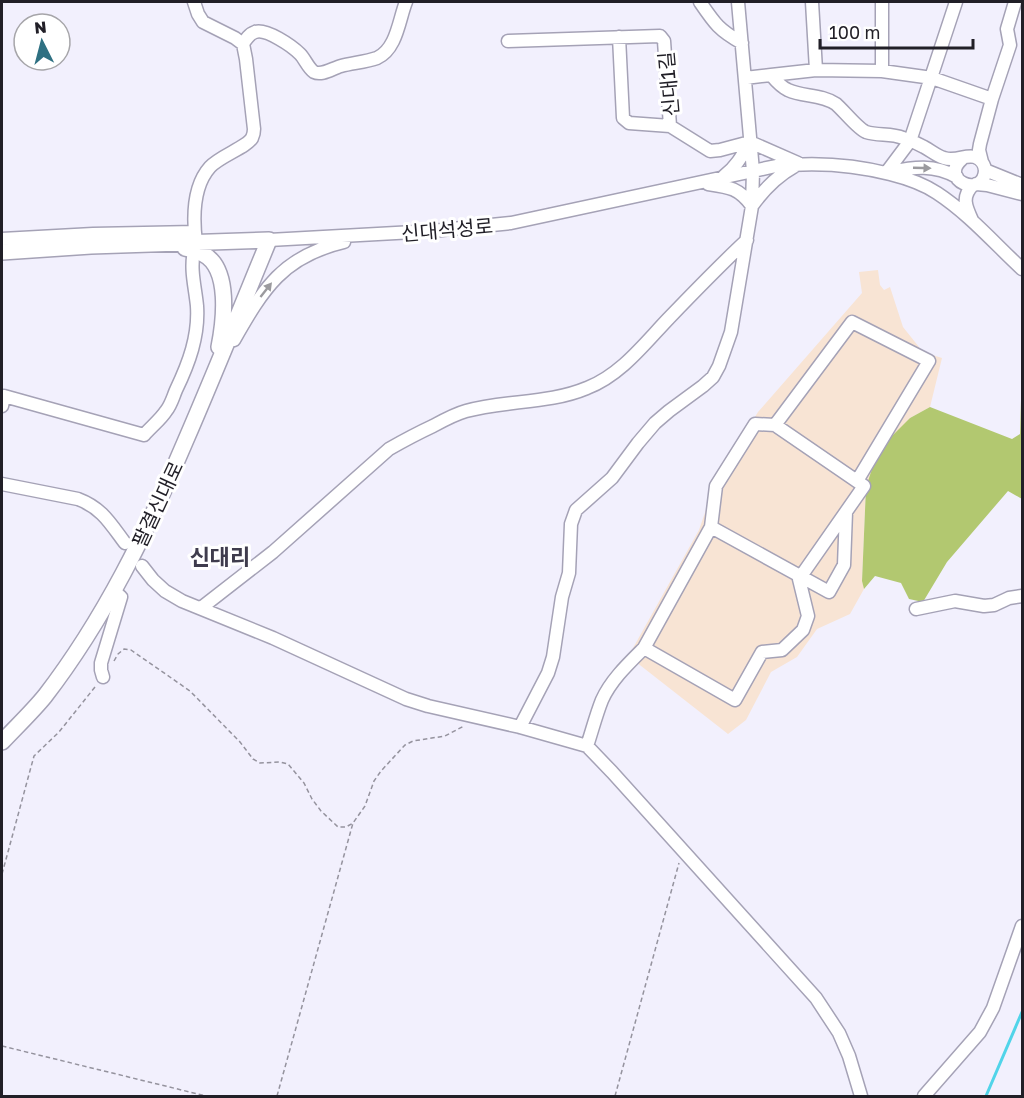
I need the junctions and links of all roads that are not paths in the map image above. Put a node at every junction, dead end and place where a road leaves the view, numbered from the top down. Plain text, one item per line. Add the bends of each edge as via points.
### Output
1 (194, 2) edge
2 (406, 2) edge
3 (700, 2) edge
4 (738, 2) edge
5 (812, 2) edge
6 (882, 2) edge
7 (956, 2) edge
8 (1016, 2) edge
9 (619, 37) junction
10 (508, 41) dead end
11 (742, 43) junction
12 (243, 44) junction
13 (816, 70) junction
14 (882, 71) junction
15 (771, 75) junction
16 (745, 78) junction
17 (932, 78) junction
18 (992, 99) junction
19 (670, 126) junction
20 (910, 141) junction
21 (750, 142) junction
22 (980, 144) junction
23 (964, 158) junction
24 (799, 164) junction
25 (983, 166) junction
26 (753, 171) junction
27 (886, 173) junction
28 (957, 177) junction
29 (721, 178) junction
30 (700, 183) junction
31 (974, 185) junction
32 (1023, 185) edge
33 (1023, 194) edge
34 (752, 206) junction
35 (972, 221) junction
36 (376, 234) junction
37 (2, 239) edge
38 (269, 240) junction
39 (747, 240) junction
40 (195, 242) junction
41 (2, 252) edge
42 (1022, 268) edge
43 (214, 375) junction
44 (2, 406) edge
45 (775, 425) junction
46 (857, 481) junction
47 (2, 484) edge
48 (846, 511) junction
49 (711, 527) junction
50 (125, 543) dead end
51 (142, 566) dead end
52 (801, 577) junction
53 (114, 591) junction
54 (1023, 596) edge
55 (201, 608) junction
56 (916, 609) dead end
57 (644, 648) junction
58 (103, 677) road end
59 (520, 727) junction
60 (2, 742) edge
61 (587, 746) junction
62 (1023, 926) edge
63 (861, 1096) edge
64 (924, 1096) edge

1 - 12 street via 203,22
2 - 12 street via 393,40 378,58 319,74 290,45 266,32 254,32
3 - 11 street via 717,26
4 - 11 street
5 - 13 street
6 - 14 street
7 - 17 street
8 - 18 street via 1007,29 1010,45
9 - 10 street, 신대1길
9 - 19 street via 623,118 629,123
9 - 19 street, 신대1길 via 660,36 664,41
11 - 16 street
12 - 40 street via 253,137 219,159 201,182 194,216
13 - 14 street
13 - 15 street
14 - 17 street
15 - 16 street
15 - 20 street via 789,91 836,105 865,132
16 - 21 street
17 - 18 street
17 - 20 street
18 - 22 street
19 - 21 street, 신대1길 via 710,151
20 - 23 street via 944,158
20 - 27 street
21 - 24 street
21 - 26 street
21 - 29 street via 739,162
22 - 23 street
22 - 25 street
23 - 25 street via 975,157
23 - 28 street via 955,169
24 - 26 street, 신대석성로
24 - 27 street, 신대석성로 via 848,165
24 - 34 street via 772,181
25 - 31 street via 983,178
25 - 32 street
26 - 29 street, 신대석성로
26 - 34 street
27 -> 28 street via 913,167
27 - 35 street, 신대석성로 via 934,191
28 - 31 street via 963,184
29 - 30 street, 신대석성로
30 - 34 street via 731,188
30 - 36 street, 신대석성로 via 511,223
31 - 33 street
31 - 35 street via 966,194
34 - 39 street
35 - 42 street, 신대석성로
36 - 38 street, 신대석성로
43 -> 36 street via 251,311 280,273 314,251
37 - 40 street via 93,234
38 - 40 main road, 신대석성로
38 - 43 main road, 팔결신대로
39 - 55 street via 631,357 602,381 569,394 465,411 389,449 273,552
39 - 59 street via 731,332 713,376 655,423 612,478 573,516 569,573 553,657
40 - 41 main road, 신대석성로
40 - 43 main road via 220,274 223,294
40 - 44 street via 192,273 197,306 193,349 166,411 144,435 4,396
43 - 53 main road, 팔결신대로 via 158,506
45 - 46 street
45 - 46 street via 852,322 929,361
45 - 49 street via 755,424 716,486
46 - 48 street via 864,486
47 - 50 street via 88,503 100,511
48 - 52 street
48 - 52 street via 844,565 829,592
49 - 52 street
49 - 57 street
51 - 55 street via 165,591
52 - 57 street via 808,616 803,630 782,650 762,651 735,700
53 - 58 street via 121,597 101,663
53 - 60 main road, 팔결신대로 via 44,697
54 - 56 street via 984,606 955,601
55 - 59 street via 406,699
57 - 61 street via 602,699
59 - 61 street
61 - 63 street via 827,1014 849,1056
62 - 64 street via 993,1008 980,1032

